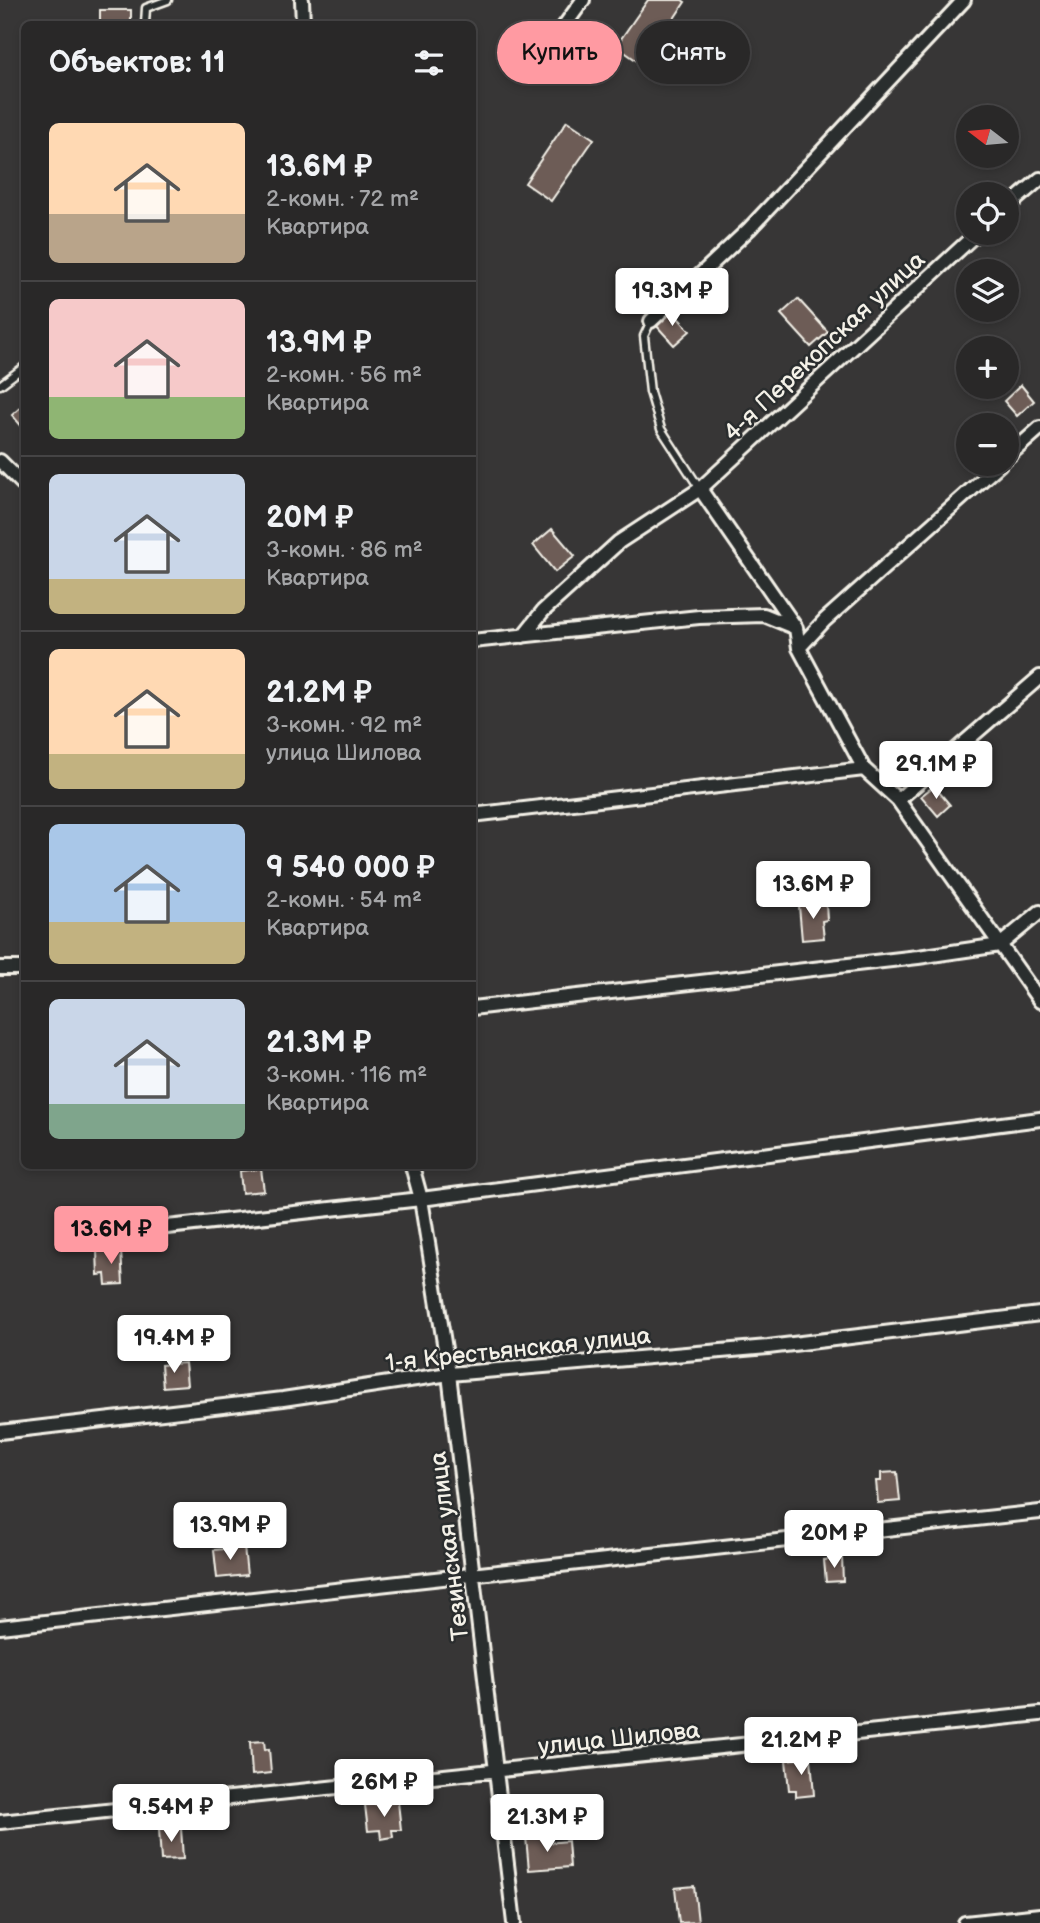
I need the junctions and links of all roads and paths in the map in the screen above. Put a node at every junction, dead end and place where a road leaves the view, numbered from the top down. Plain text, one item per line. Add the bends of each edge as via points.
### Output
1 (168, 0) edge
2 (302, 0) edge
3 (583, 0) edge
4 (964, 0) edge
5 (145, 21) edge
6 (303, 21) edge
7 (568, 21) edge
8 (1040, 179) edge
9 (1019, 197) edge
10 (964, 245) edge
11 (651, 321) joint
12 (21, 369) edge
13 (0, 385) edge
14 (1040, 428) edge
15 (1019, 447) edge
16 (0, 461) edge
17 (987, 476) edge
18 (21, 482) edge
19 (700, 489) junction
20 (796, 628) junction
21 (523, 636) junction
22 (476, 641) edge
23 (799, 648) junction
24 (1040, 677) edge
25 (864, 769) junction
26 (898, 800) junction
27 (476, 815) edge
28 (1040, 912) edge
29 (1000, 945) junction
30 (0, 968) edge
31 (21, 968) edge
32 (1040, 1001) edge
33 (476, 1009) edge
34 (1040, 1119) edge
35 (413, 1169) edge
36 (421, 1199) junction
37 (104, 1234) dead end
38 (1040, 1314) edge
39 (449, 1374) junction
40 (0, 1432) edge
41 (1040, 1512) edge
42 (475, 1575) junction
43 (0, 1627) edge
44 (1040, 1714) edge
45 (496, 1772) junction
46 (0, 1822) edge
47 (1040, 1915) edge
48 (514, 1923) edge
49 (965, 1923) edge

1 - 5 lane via 146,8
2 - 6 street
3 - 7 street
4 - 11 street via 748,229
8 - 9 street
10 - 19 street, 4-я Перекопская улица
11 - 19 lane via 644,337 650,392 660,429
12 - 13 lane
14 - 15 street
16 - 18 street
17 - 23 street
19 - 20 street
19 - 21 street, 4-я Перекопская улица via 619,542 543,611
20 - 21 street via 764,615 699,617
20 - 23 street
21 - 22 street
23 - 25 street
24 - 26 street
25 - 26 street
25 - 27 street
26 - 29 street
28 - 29 street
29 - 32 street
29 - 33 street
30 - 31 street
34 - 36 street
35 - 36 street, Тезинская улица
36 - 37 street
36 - 39 street, Тезинская улица
38 - 39 street, 1-я Крестьянская улица via 768,1346
39 - 40 street, 1-я Крестьянская улица via 283,1399
39 - 42 street, Тезинская улица
41 - 42 street
42 - 43 street
42 - 45 street, Тезинская улица
44 - 45 street, улица Шилова
45 - 46 street, улица Шилова
45 - 48 street, Тезинская улица
47 - 49 street

